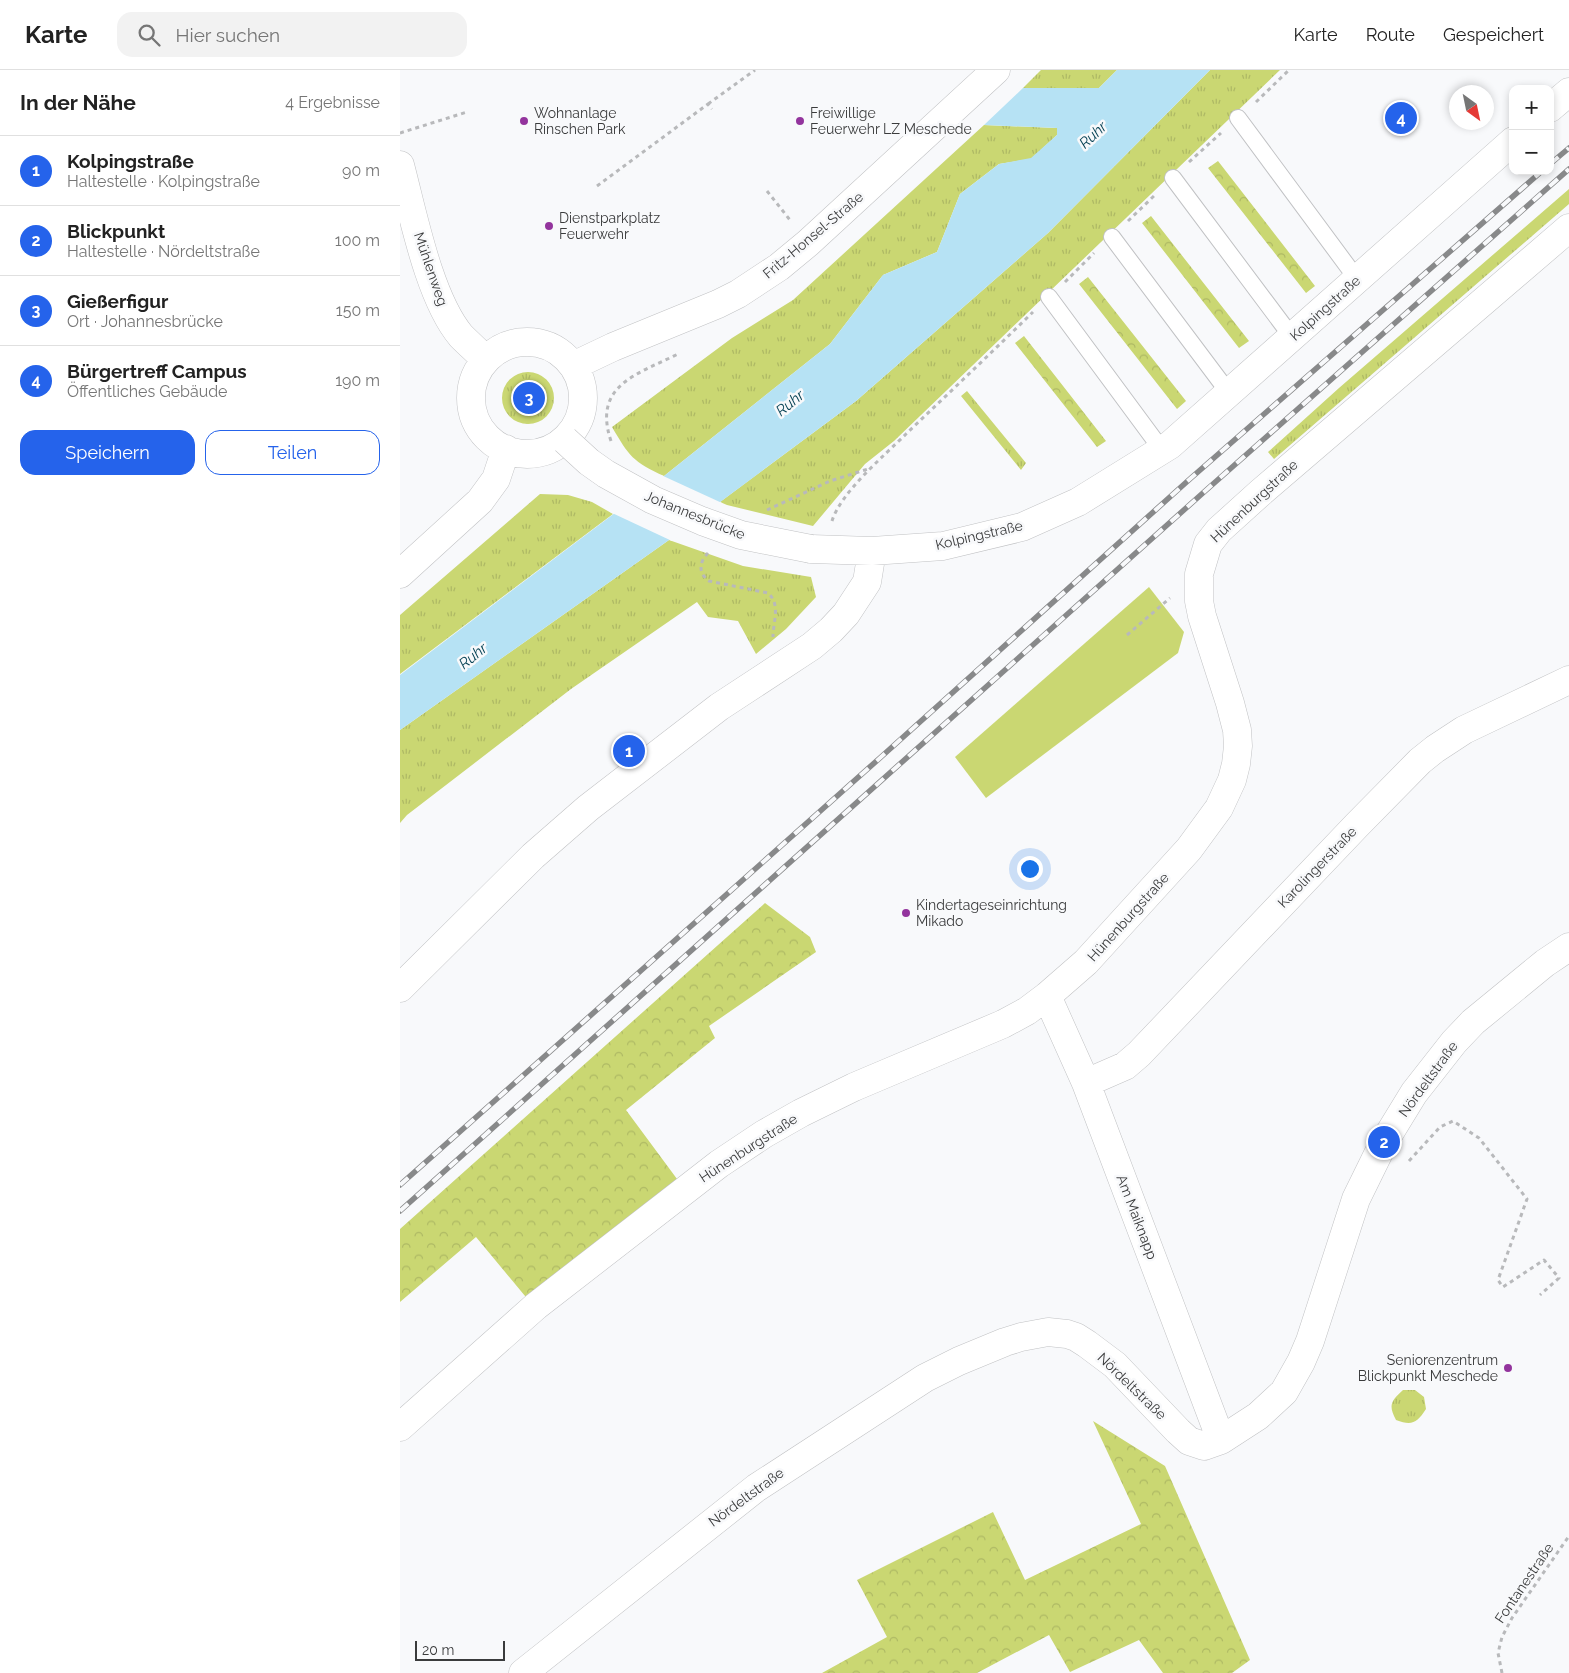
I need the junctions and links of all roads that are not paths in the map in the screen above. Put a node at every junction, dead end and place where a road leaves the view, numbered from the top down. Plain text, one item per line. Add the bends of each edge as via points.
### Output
1 (996, 70) edge
2 (1569, 92) edge
3 (1554, 105) edge
4 (1238, 118) dead end
5 (1509, 145) edge
6 (400, 165) edge
7 (1172, 178) dead end
8 (1569, 228) edge
9 (1112, 236) dead end
10 (1358, 279) junction
11 (1049, 297) dead end
12 (1292, 337) junction
13 (486, 360) junction
14 (573, 366) junction
15 (1228, 393) junction
16 (565, 440) junction
17 (506, 449) junction
18 (1162, 450) junction
19 (872, 551) junction
20 (400, 574) edge
21 (1569, 680) edge
22 (1569, 947) edge
23 (400, 988) edge
24 (1047, 996) junction
25 (1086, 1083) junction
26 (400, 1428) edge
27 (1221, 1440) junction
28 (523, 1673) edge

1 - 14 street, Fritz-Honsel-Straße via 779,267 718,304
2 - 3 street
4 - 10 lane
5 - 10 street, Kolpingstraße
6 - 13 street, Mühlenweg via 435,288 461,335
7 - 12 lane
8 - 24 street, Hünenburgstraße via 1265,488 1208,544 1198,590 1200,608 1237,730 1238,746 1232,780 1219,808 1189,850 1086,962
9 - 15 lane
10 - 12 street, Kolpingstraße
11 - 18 lane
12 - 15 street, Kolpingstraße
13 - 14 street via 514,343 531,342 562,354
13 - 17 street via 476,375 472,392 473,410 490,440
14 - 16 street via 583,396 575,427
15 - 18 street, Kolpingstraße
16 - 17 street via 536,453
16 - 19 street, Johannesbrücke, bridge via 606,474 653,500 741,536 811,549
17 - 20 street via 496,480 480,501
18 - 19 street, Kolpingstraße via 1078,502 1022,526 943,546
19 - 23 street via 867,582 831,630 719,707 588,808 533,856
21 - 25 street, Karolingerstraße via 1464,730 1427,755 1139,1054 1119,1069
22 - 27 street, Nördeltstraße via 1473,1022 1414,1093 1384,1142 1356,1199 1302,1362 1284,1392 1258,1416
24 - 25 street, Am Maiknapp
24 - 26 street, Hünenburgstraße via 1003,1024 801,1113 719,1164 536,1306
25 - 27 street, Am Maiknapp
27 - 28 street, Nördeltstraße via 1204,1446 1189,1441 1115,1365 1076,1337 1048,1332 1004,1342 925,1378 756,1488

